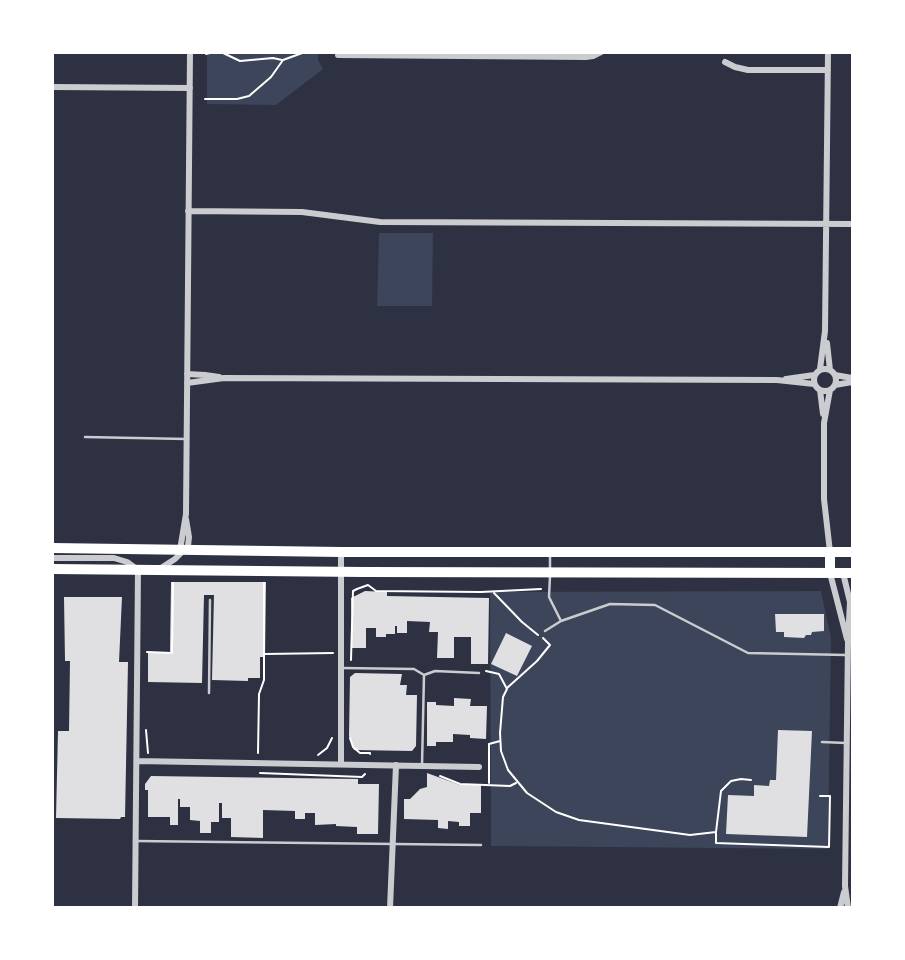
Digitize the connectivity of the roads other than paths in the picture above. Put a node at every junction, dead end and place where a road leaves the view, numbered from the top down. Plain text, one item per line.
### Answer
1 (190, 52) edge
2 (601, 52) edge
3 (828, 52) edge
4 (338, 55) dead end
5 (725, 62) dead end
6 (828, 70) junction
7 (52, 87) edge
8 (190, 88) junction
9 (188, 211) junction
10 (852, 224) edge
11 (826, 225) junction
12 (825, 331) junction
13 (817, 372) junction
14 (832, 373) junction
15 (187, 374) junction
16 (224, 378) junction
17 (778, 380) junction
18 (852, 380) edge
19 (187, 383) junction
20 (814, 384) junction
21 (832, 388) junction
22 (820, 390) junction
23 (824, 423) junction
24 (85, 437) dead end
25 (187, 439) junction
26 (52, 548) edge
27 (183, 550) junction
28 (341, 552) junction
29 (550, 552) junction
30 (830, 552) junction
31 (852, 552) edge
32 (52, 558) edge
33 (52, 569) edge
34 (138, 570) junction
35 (157, 570) junction
36 (342, 572) junction
37 (550, 573) junction
38 (830, 573) junction
39 (848, 573) edge
40 (210, 600) dead end
41 (561, 621) junction
42 (545, 631) dead end
43 (848, 641) junction
44 (848, 655) junction
45 (341, 668) junction
46 (479, 673) road end
47 (424, 676) junction
48 (209, 693) dead end
49 (822, 742) dead end
50 (847, 743) junction
51 (850, 752) edge
52 (137, 761) junction
53 (850, 761) edge
54 (341, 764) junction
55 (396, 765) junction
56 (422, 766) junction
57 (479, 767) dead end
58 (136, 841) junction
59 (392, 843) junction
60 (481, 845) dead end
61 (845, 886) junction
62 (135, 908) edge
63 (390, 908) edge
64 (840, 908) edge
65 (848, 908) edge

1 - 8 street
2 - 4 street
3 - 6 street
5 - 6 street
6 - 11 street
7 - 8 street
8 - 9 street
9 - 11 street
9 - 15 street
10 - 11 street
11 - 12 street
12 - 13 street
12 - 14 street
13 - 14 street
13 - 17 street
13 - 20 street
14 - 18 street
14 - 21 street
15 - 16 street
15 - 19 street
16 - 17 street
16 - 19 street
17 - 20 street
18 - 21 street
19 - 25 street
20 - 22 street
21 - 22 street
21 - 23 street
22 - 23 street
23 - 30 street
24 - 25 lane
25 - 27 street
26 - 27 main road
27 - 28 main road
27 - 35 street
28 - 29 main road
28 - 36 street
29 - 30 main road
29 - 37 lane
30 - 31 main road
30 - 38 main road
30 - 39 main road
32 - 34 street
33 - 34 main road
34 - 35 main road
34 - 52 street
35 - 36 main road
36 - 37 main road
36 - 45 street
37 - 38 main road
37 - 41 lane
38 - 39 main road
38 - 43 street
39 - 43 street
40 - 48 lane
41 - 42 lane
41 - 44 lane
43 - 44 street
44 - 50 street
45 - 47 lane
45 - 54 street
46 - 47 lane
47 - 56 lane
49 - 50 lane
50 - 51 street
51 - 53 street
52 - 54 street
52 - 58 street
53 - 61 street
54 - 55 street
55 - 56 street
55 - 59 street
56 - 57 street
58 - 59 lane
58 - 62 street
59 - 60 lane
59 - 63 street
61 - 64 street
61 - 65 street

